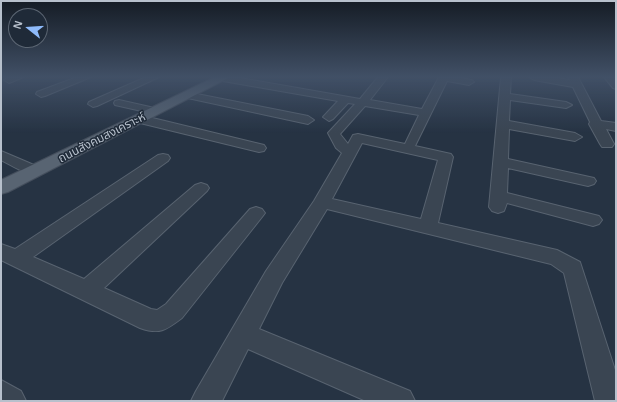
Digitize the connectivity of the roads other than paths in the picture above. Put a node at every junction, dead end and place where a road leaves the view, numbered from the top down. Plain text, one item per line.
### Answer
1 (111, 96) edge
2 (185, 96) edge
3 (191, 96) edge
4 (328, 96) edge
5 (368, 96) edge
6 (434, 96) edge
7 (505, 96) joint
8 (582, 96) edge
9 (346, 99) junction
10 (363, 102) junction
11 (119, 103) dead end
12 (93, 104) dead end
13 (566, 105) dead end
14 (155, 111) junction
15 (425, 113) junction
16 (329, 117) dead end
17 (140, 118) junction
18 (308, 120) dead end
19 (504, 124) junction
20 (595, 124) junction
21 (616, 127) edge
22 (575, 137) dead end
23 (411, 143) dead end
24 (607, 144) dead end
25 (259, 148) dead end
26 (350, 152) junction
27 (1, 155) edge
28 (163, 158) dead end
29 (502, 162) junction
30 (36, 171) junction
31 (588, 181) dead end
32 (1, 188) edge
33 (201, 188) dead end
34 (322, 202) junction
35 (256, 213) dead end
36 (592, 220) dead end
37 (428, 228) junction
38 (9, 254) edge
39 (86, 291) junction
40 (242, 334) junction
41 (1, 395) edge
42 (11, 401) edge
43 (206, 401) edge
44 (400, 401) edge
45 (610, 401) edge

1 - 12 street
2 - 14 main road, ถนนสังคมสงเคราะห์
3 - 18 street
4 - 9 street
5 - 10 street
6 - 15 street
7 - 13 street
7 - 19 street
8 - 20 street
9 - 10 street
9 - 16 street
10 - 15 street
10 - 26 street
11 - 14 street
14 - 17 main road, ถนนสังคมสงเคราะห์
15 - 23 street
17 - 25 street
17 - 30 main road, ถนนสังคมสงเคราะห์
19 - 22 street
19 - 29 street
20 - 21 street
20 - 24 street
26 - 34 street
26 - 37 street
27 - 30 street
28 - 38 street
29 - 31 street
29 - 36 street
30 - 32 main road, ถนนสังคมสงเคราะห์
33 - 39 street
34 - 37 street
34 - 40 street
35 - 39 street
37 - 45 street
38 - 39 street
40 - 43 street
40 - 44 street
41 - 42 street

